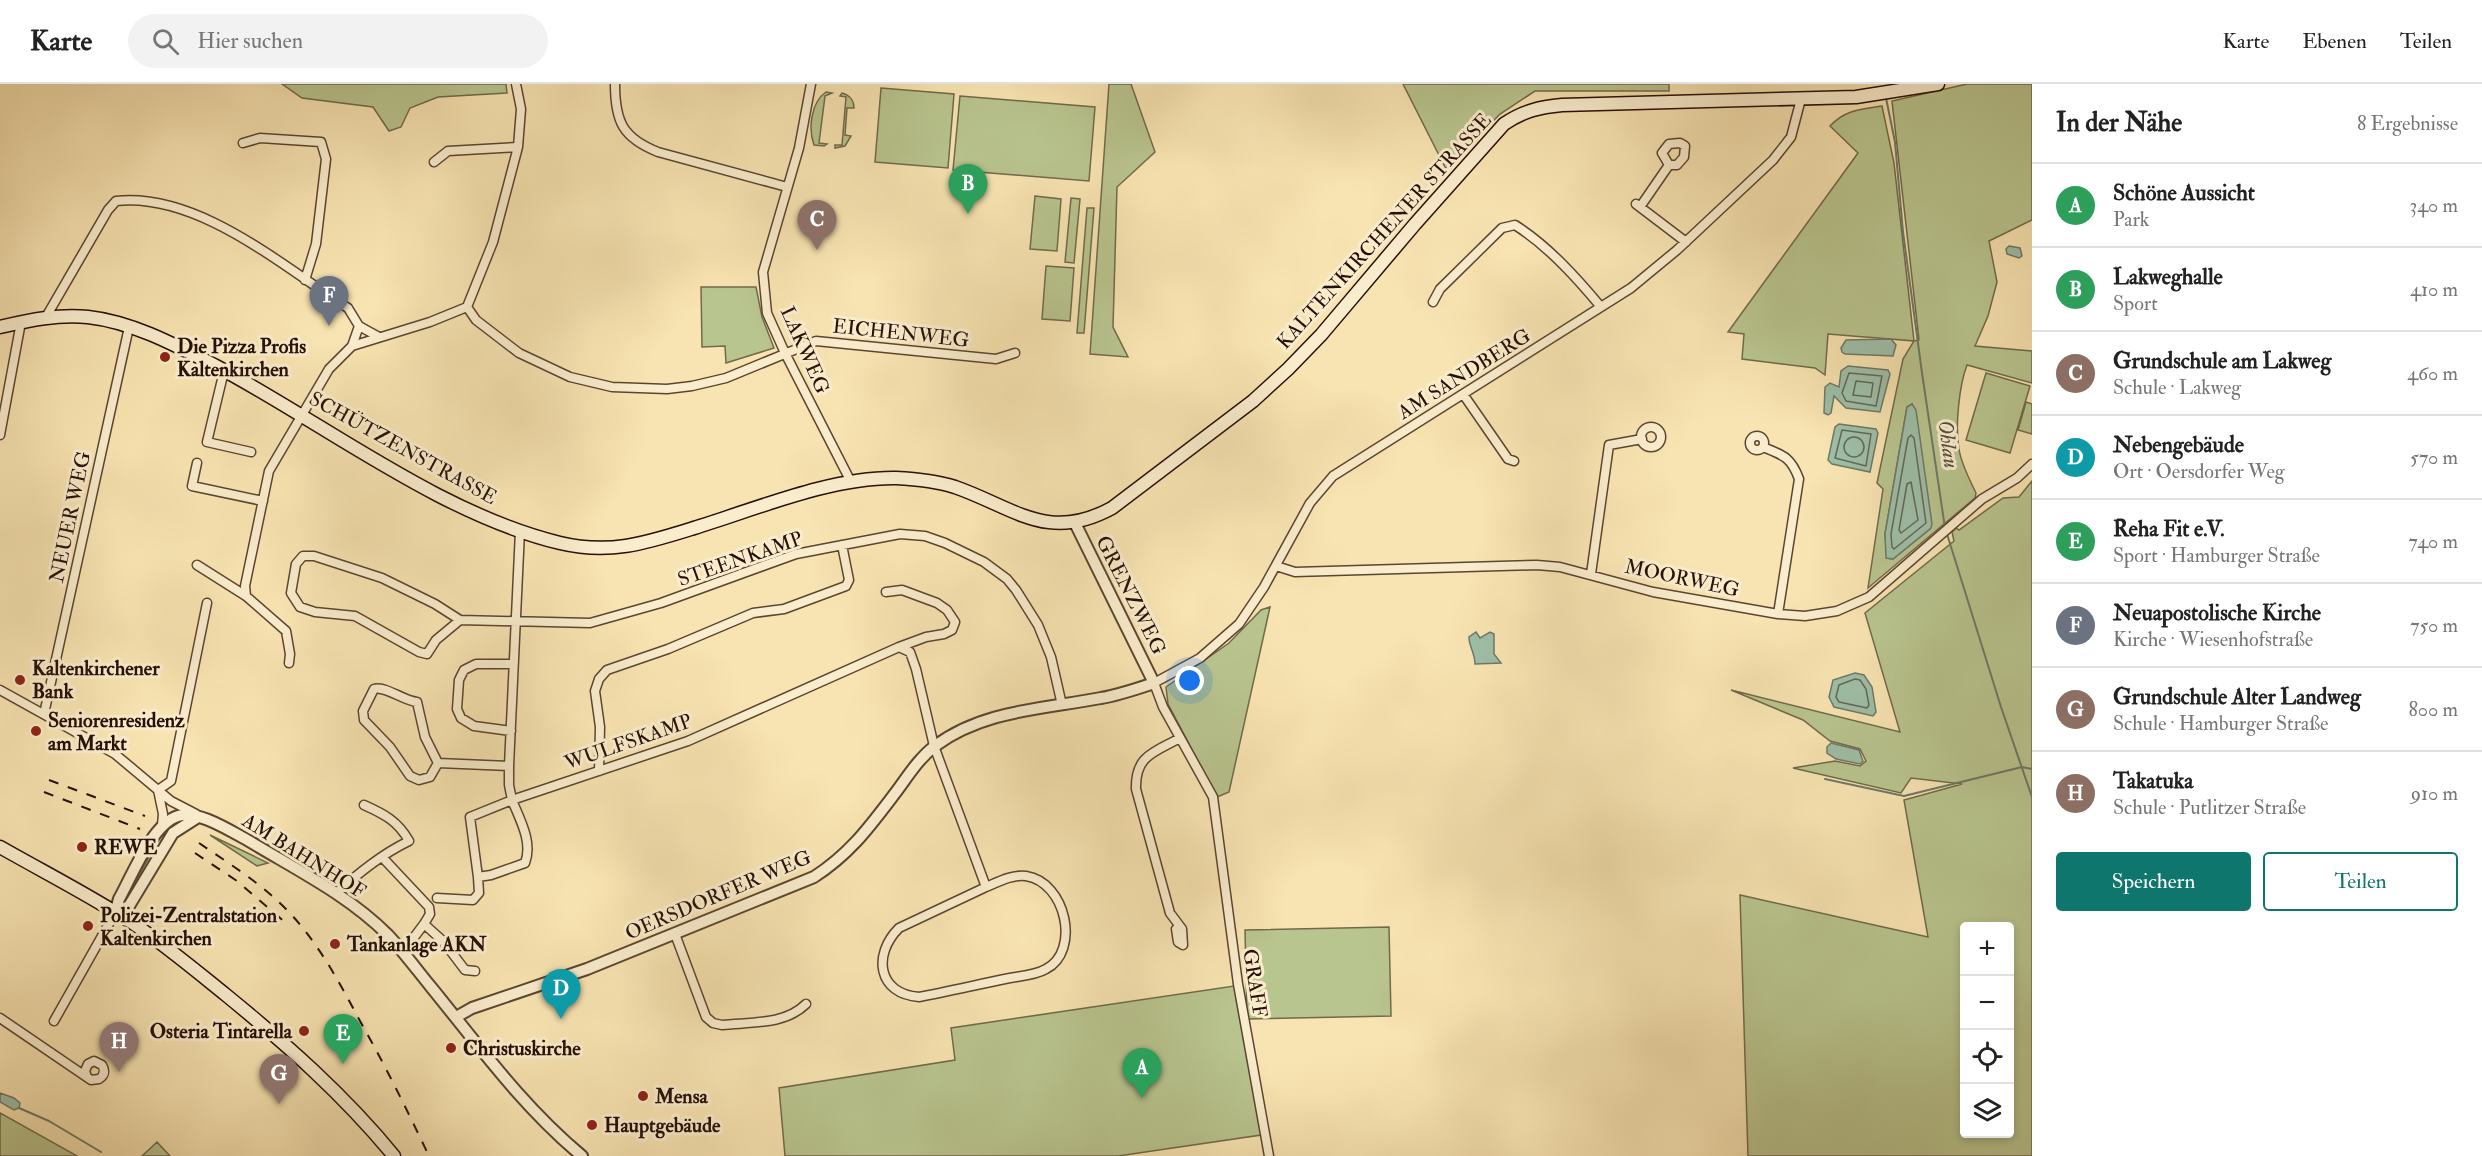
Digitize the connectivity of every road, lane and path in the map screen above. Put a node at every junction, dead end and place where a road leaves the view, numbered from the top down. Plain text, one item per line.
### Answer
1 (516, 84) edge
2 (615, 84) edge
3 (810, 84) edge
4 (1938, 84) edge
5 (1801, 99) junction
6 (243, 143) dead end
7 (518, 147) junction
8 (434, 162) dead end
9 (1669, 165) dead end
10 (787, 188) junction
11 (1686, 242) junction
12 (305, 280) junction
13 (1433, 302) dead end
14 (467, 307) junction
15 (1601, 307) junction
16 (46, 317) junction
17 (21, 322) junction
18 (358, 326) junction
19 (0, 327) edge
20 (129, 327) junction
21 (380, 337) junction
22 (352, 346) junction
23 (785, 353) junction
24 (1016, 353) dead end
25 (224, 371) junction
26 (1463, 394) junction
27 (302, 415) junction
28 (0, 435) edge
29 (1642, 439) dead end
30 (1763, 447) dead end
31 (251, 452) dead end
32 (1514, 461) dead end
33 (197, 463) dead end
34 (2032, 464) edge
35 (851, 482) junction
36 (263, 501) junction
37 (1075, 523) junction
38 (520, 531) junction
39 (842, 545) junction
40 (197, 565) dead end
41 (1276, 566) junction
42 (1591, 574) junction
43 (886, 592) dead end
44 (246, 596) junction
45 (207, 603) dead end
46 (1778, 614) junction
47 (460, 620) junction
48 (516, 622) junction
49 (899, 647) junction
50 (289, 663) dead end
51 (513, 664) junction
52 (1154, 683) junction
53 (0, 690) edge
54 (1062, 705) junction
55 (44, 714) junction
56 (511, 731) junction
57 (1180, 738) junction
58 (934, 747) junction
59 (438, 763) junction
60 (509, 766) junction
61 (599, 771) junction
62 (158, 790) junction
63 (512, 800) junction
64 (167, 802) junction
65 (364, 805) dead end
66 (1217, 813) joint
67 (175, 816) junction
68 (195, 819) junction
69 (162, 825) junction
70 (173, 833) junction
71 (0, 847) edge
72 (382, 857) junction
73 (478, 876) junction
74 (986, 887) junction
75 (336, 893) junction
76 (437, 898) dead end
77 (115, 913) junction
78 (424, 924) junction
79 (1179, 927) dead end
80 (675, 934) junction
81 (402, 952) junction
82 (475, 971) dead end
83 (806, 1004) dead end
84 (456, 1017) junction
85 (0, 1018) edge
86 (54, 1021) dead end
87 (87, 1077) dead end
88 (394, 1156) edge
89 (582, 1156) edge
90 (1269, 1156) edge

1 - 7 street
2 - 10 street
3 - 10 street, LAKWEG
4 - 5 main road, KALTENKIRCHENER STRASSE
5 - 11 street, AM SANDBERG
5 - 37 main road, KALTENKIRCHENER STRASSE
6 - 12 street
7 - 8 street
7 - 14 street
9 - 11 street
10 - 23 street, LAKWEG
11 - 15 street, AM SANDBERG
12 - 16 street
12 - 18 street
13 - 15 street
14 - 21 street
14 - 23 street, EICHENWEG
15 - 26 street, AM SANDBERG
16 - 17 main road, SCHÜTZENSTRASSE
16 - 20 main road, SCHÜTZENSTRASSE
17 - 19 main road, SCHÜTZENSTRASSE
17 - 28 street
18 - 21 street
18 - 22 street
20 - 25 main road, SCHÜTZENSTRASSE
20 - 55 street, NEUER WEG
21 - 22 street
22 - 27 street
23 - 24 street, EICHENWEG
23 - 35 street, LAKWEG
25 - 27 main road, SCHÜTZENSTRASSE
25 - 31 street
26 - 32 street
26 - 41 street, AM SANDBERG
27 - 36 street
27 - 38 main road, SCHÜTZENSTRASSE
29 - 42 street
30 - 46 street
33 - 36 street
34 - 46 street, MOORWEG
35 - 37 main road, SCHÜTZENSTRASSE
35 - 38 main road, SCHÜTZENSTRASSE
36 - 44 street
37 - 52 street, GRENZWEG
38 - 48 street
39 - 48 street, STEENKAMP
39 - 54 street, STEENKAMP
39 - 61 street
40 - 44 street
41 - 42 street, MOORWEG
41 - 52 street, AM SANDBERG
42 - 46 street, MOORWEG
43 - 49 street, WULFSKAMP
44 - 50 street
45 - 62 street
47 - 47 street
47 - 48 street, STEENKAMP
48 - 51 street
49 - 58 street
49 - 61 street, WULFSKAMP
51 - 56 street
51 - 56 street
52 - 54 street, OERSDORFER WEG
52 - 57 street, GRENZWEG
53 - 55 street
54 - 58 street, OERSDORFER WEG
55 - 62 street
56 - 60 street
57 - 66 street, GRENZWEG
57 - 79 street
58 - 74 street
58 - 80 street, OERSDORFER WEG
59 - 59 street
59 - 60 street
60 - 63 street
61 - 63 street, WULFSKAMP
62 - 64 street
63 - 73 street, WULFSKAMP
63 - 73 street
64 - 67 street
64 - 68 street, AM BAHNHOF
64 - 69 street
65 - 72 street
66 - 90 street, GRAFF
67 - 68 street, AM BAHNHOF
67 - 69 street
67 - 70 street
68 - 70 street
68 - 75 street, AM BAHNHOF
69 - 77 street
70 - 77 street
71 - 77 main road
72 - 75 street
72 - 78 street
73 - 76 street
74 - 74 street
75 - 81 street, AM BAHNHOF
77 - 86 street
77 - 88 main road
78 - 81 street
78 - 82 street
80 - 83 street
80 - 84 street, OERSDORFER WEG
81 - 84 street, AM BAHNHOF
84 - 89 street, AM BAHNHOF
85 - 87 street

